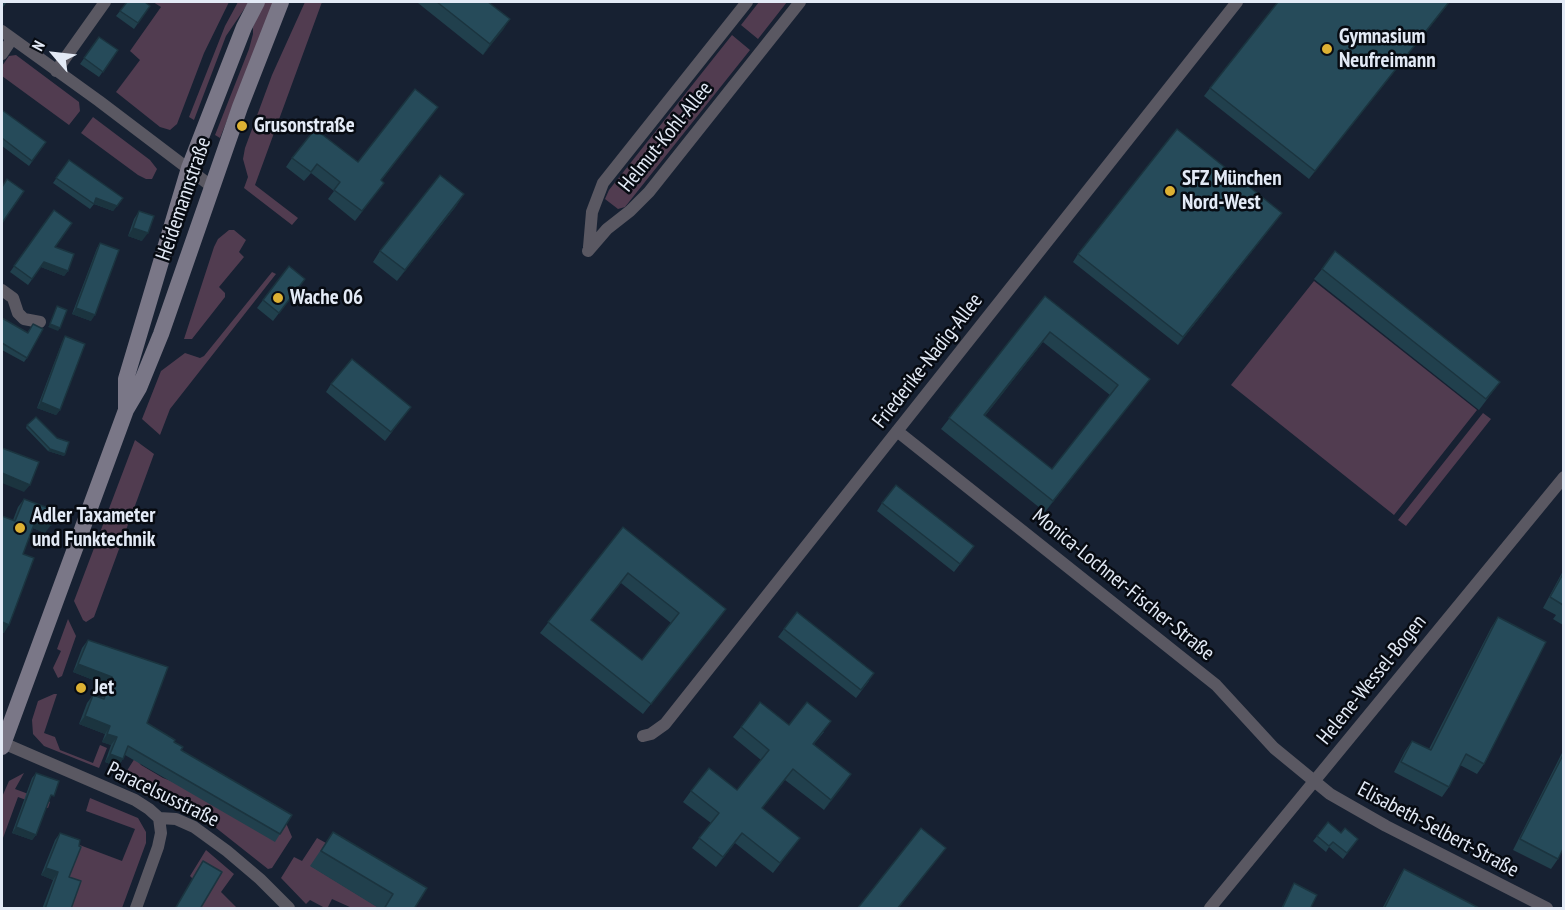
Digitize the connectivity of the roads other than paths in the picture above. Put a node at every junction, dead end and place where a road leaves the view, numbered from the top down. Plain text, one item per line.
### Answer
1 (105, 2) edge
2 (257, 2) edge
3 (281, 2) edge
4 (747, 2) edge
5 (800, 2) edge
6 (1237, 2) edge
7 (2, 31) edge
8 (12, 39) junction
9 (2, 54) edge
10 (56, 71) junction
11 (189, 168) junction
12 (212, 186) junction
13 (2, 290) edge
14 (40, 322) dead end
15 (126, 410) junction
16 (897, 431) junction
17 (1563, 477) edge
18 (643, 736) dead end
19 (2, 745) edge
20 (1314, 782) junction
21 (159, 819) junction
22 (136, 909) edge
23 (289, 909) edge
24 (1210, 909) edge
25 (1547, 909) edge

1 - 10 street
2 - 11 main road, Heidemannstraße
3 - 12 main road, Heidemannstraße
4 - 5 street, Helmut-Kohl-Allee
6 - 16 street, Friederike-Nadig-Allee
7 - 8 street
8 - 9 street
8 - 10 street
10 - 11 street
11 - 12 street
11 - 15 main road, Heidemannstraße
12 - 15 main road, Heidemannstraße
13 - 14 street
15 - 19 main road, Heidemannstraße
16 - 18 street, Friederike-Nadig-Allee
16 - 20 street, Monica-Lochner-Fischer-Straße
17 - 20 street, Helene-Wessel-Bogen
19 - 21 street, Paracelsusstraße
20 - 24 street, Helene-Wessel-Bogen
20 - 25 street, Elisabeth-Selbert-Straße
21 - 22 street
21 - 23 street, Paracelsusstraße

